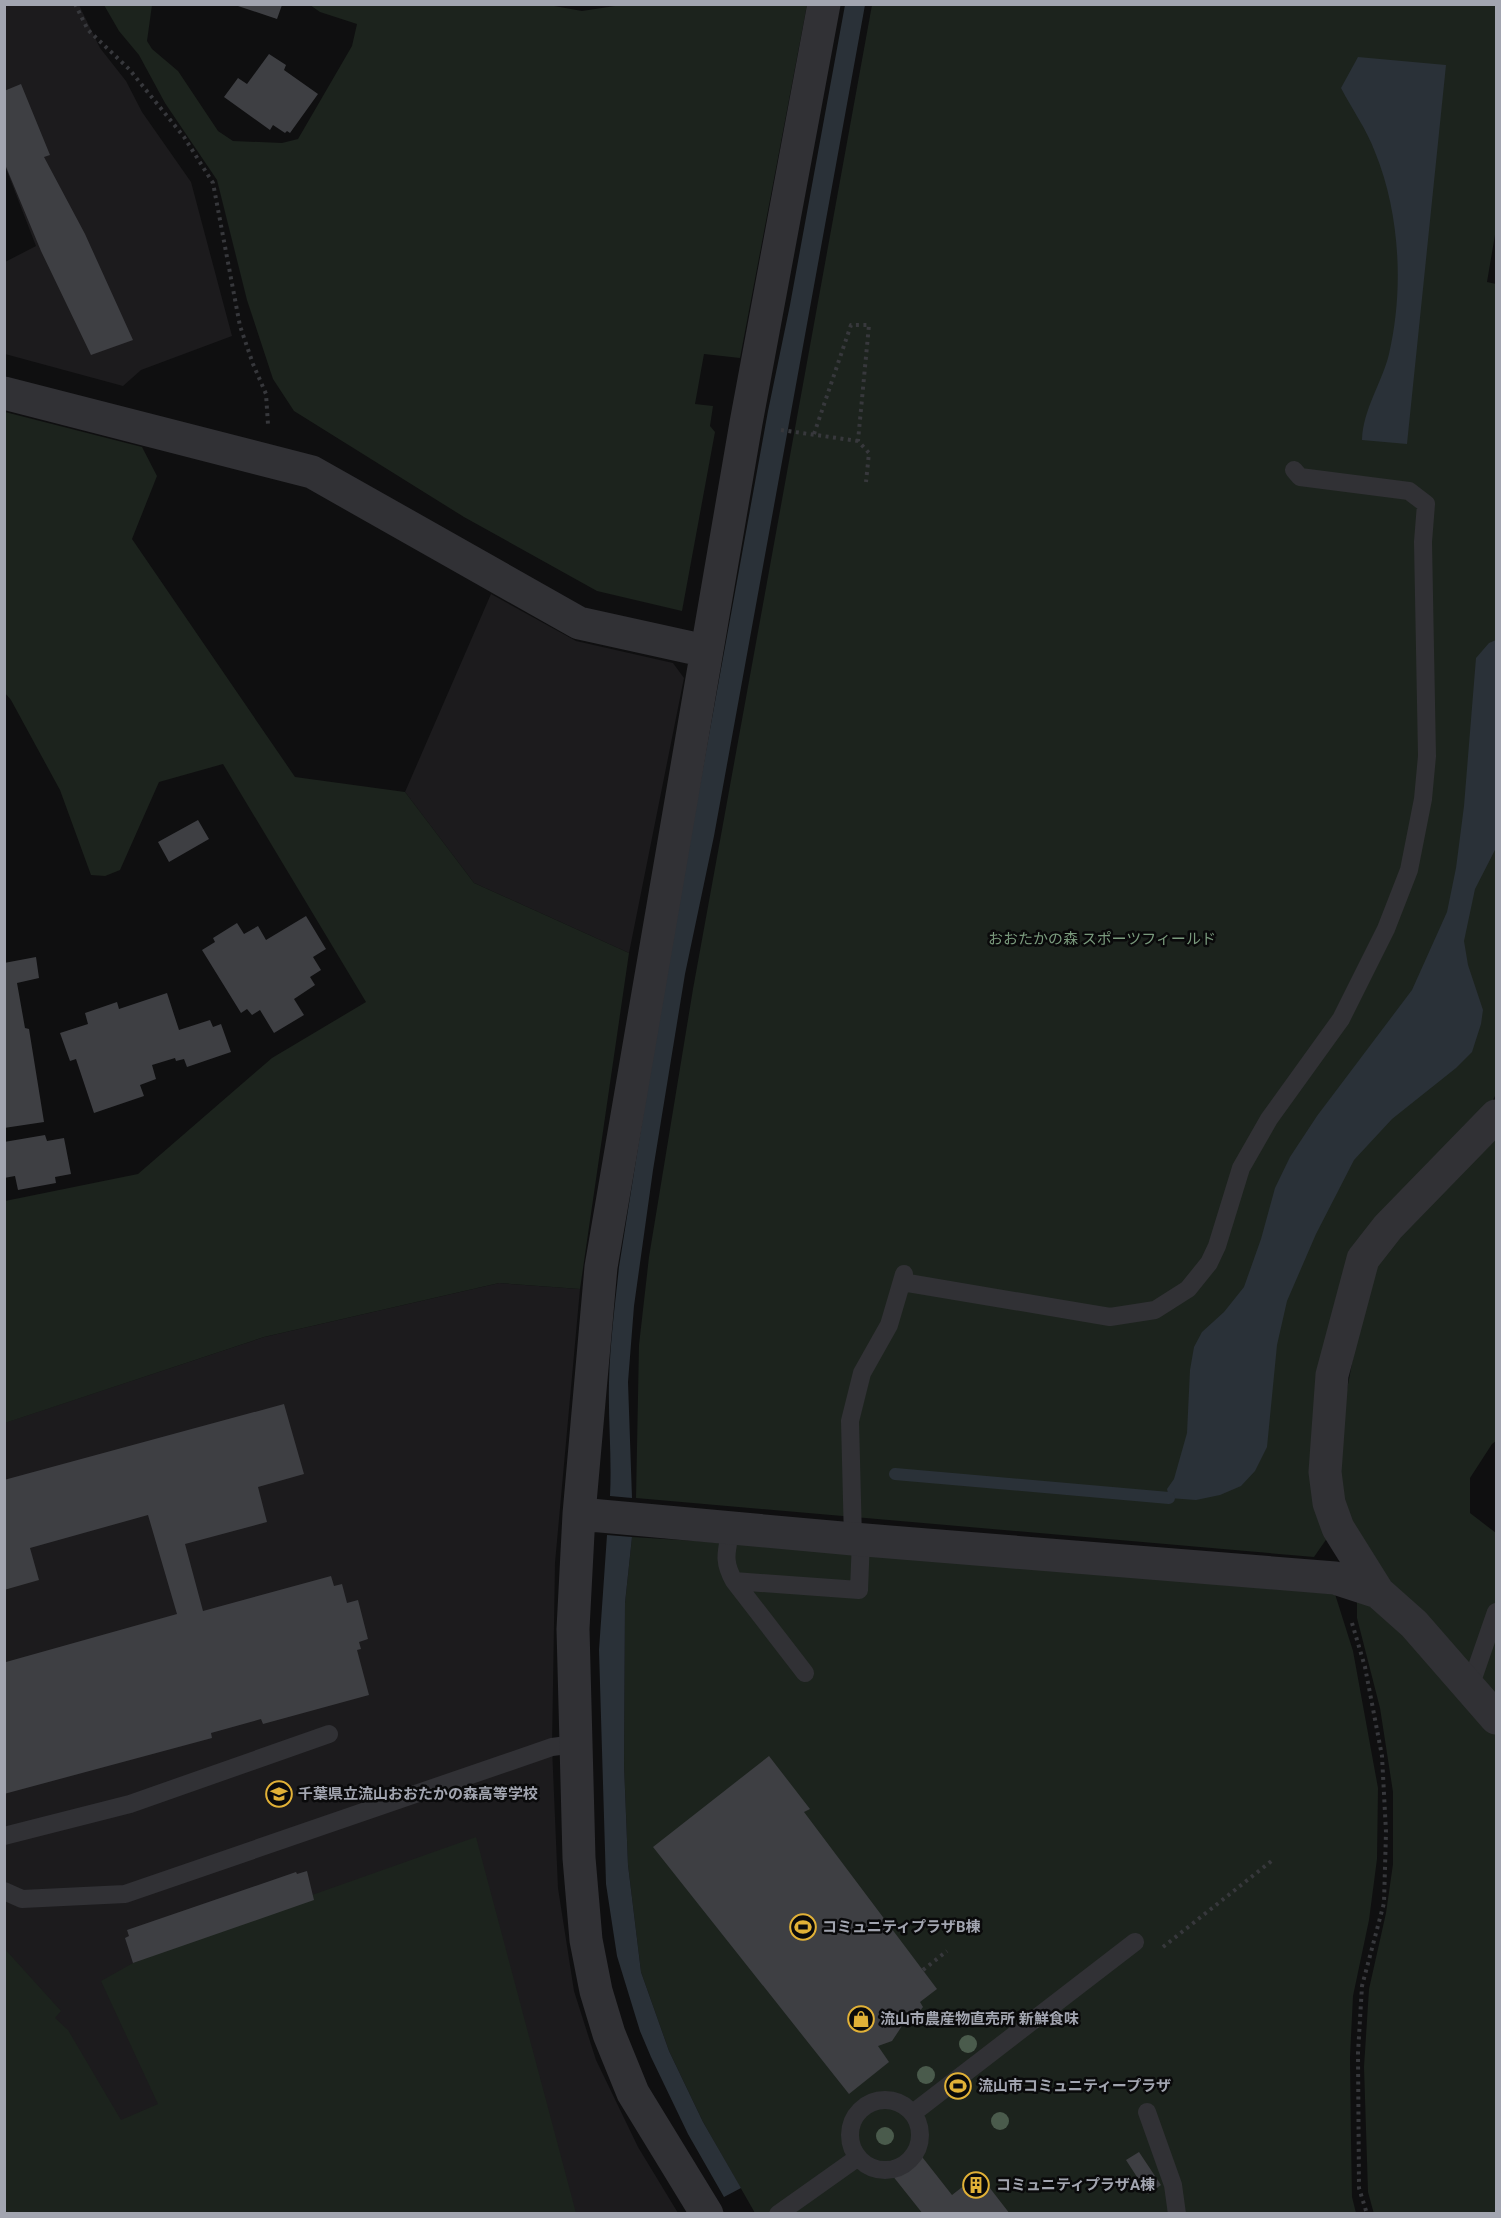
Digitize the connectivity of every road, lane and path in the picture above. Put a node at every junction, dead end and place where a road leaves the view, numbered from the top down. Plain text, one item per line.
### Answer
1 (75, 4) edge
2 (824, 4) edge
3 (4, 393) edge
4 (794, 433) dead end
5 (814, 434) junction
6 (858, 441) junction
7 (271, 461) junction
8 (1294, 470) dead end
9 (866, 482) dead end
10 (706, 651) junction
11 (1497, 1116) edge
12 (579, 1514) junction
13 (731, 1528) junction
14 (857, 1539) junction
15 (1340, 1579) junction
16 (734, 1581) junction
17 (1378, 1592) junction
18 (1497, 1612) edge
19 (806, 1673) dead end
20 (1470, 1687) junction
21 (1497, 1718) edge
22 (329, 1734) dead end
23 (575, 1744) junction
24 (4, 1836) edge
25 (1275, 1859) dead end
26 (4, 1891) edge
27 (1135, 1942) dead end
28 (947, 1951) dead end
29 (1157, 1952) dead end
30 (923, 1970) dead end
31 (1147, 2112) dead end
32 (913, 2113) junction
33 (857, 2158) junction
34 (707, 2214) edge
35 (777, 2214) edge
36 (1177, 2214) edge
37 (1367, 2214) edge

1 - 7 path
2 - 10 street
3 - 7 street
4 - 5 path
5 - 6 path
5 - 6 path
6 - 9 path
7 - 10 street
8 - 14 lane
10 - 12 street
11 - 17 street
12 - 13 street
12 - 23 street
13 - 14 street
13 - 16 lane
14 - 15 street
14 - 16 lane
15 - 17 street
15 - 37 path
16 - 19 lane
17 - 20 street
18 - 20 lane
20 - 21 street
22 - 24 lane
23 - 26 lane
23 - 34 street
25 - 29 path
27 - 32 lane
28 - 30 path
31 - 36 lane
32 - 33 lane
32 - 33 lane
33 - 35 lane

